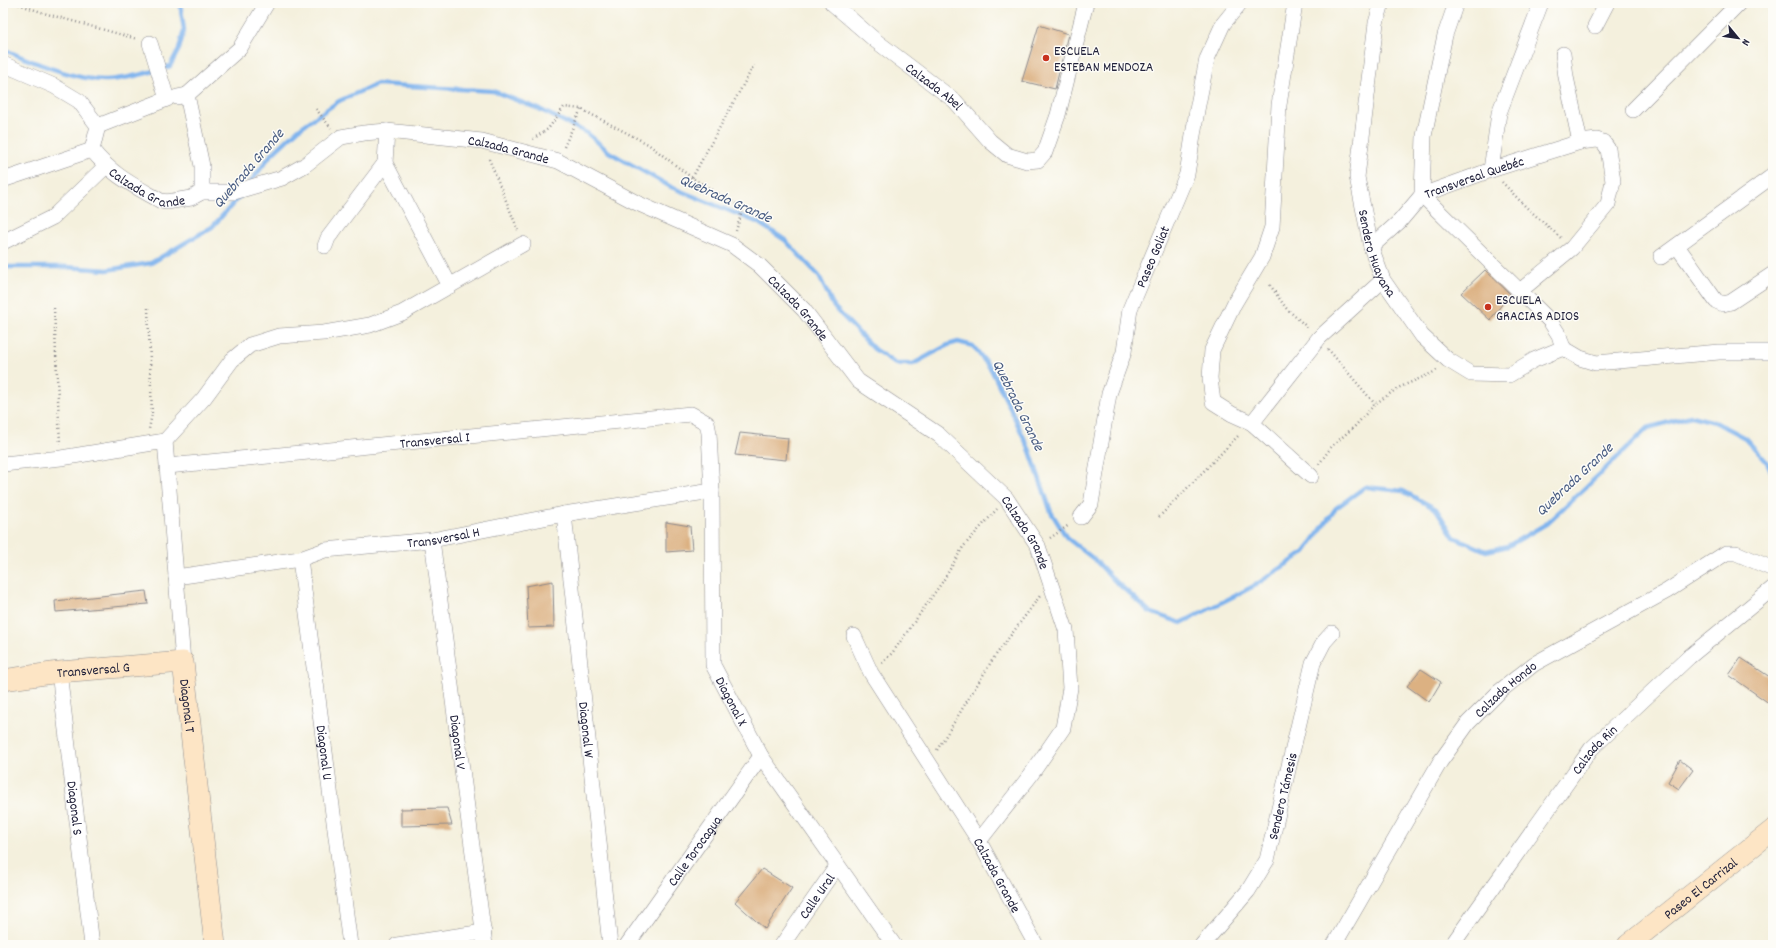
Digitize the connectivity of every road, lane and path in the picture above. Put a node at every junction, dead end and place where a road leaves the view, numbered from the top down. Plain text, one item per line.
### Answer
1 (15, 3) edge
2 (267, 3) edge
3 (832, 3) edge
4 (1086, 3) edge
5 (1240, 3) edge
6 (1295, 3) edge
7 (1382, 3) edge
8 (1456, 3) edge
9 (1540, 3) edge
10 (1607, 3) edge
11 (1739, 3) edge
12 (1595, 26) dead end
13 (150, 43) joint
14 (1564, 54) dead end
15 (3, 64) edge
16 (754, 65) dead end
17 (187, 95) junction
18 (167, 99) junction
19 (316, 109) dead end
20 (581, 109) junction
21 (1634, 110) dead end
22 (98, 126) junction
23 (329, 126) dead end
24 (548, 129) dead end
25 (388, 131) junction
26 (567, 138) dead end
27 (482, 141) junction
28 (1580, 142) junction
29 (92, 150) junction
30 (385, 163) junction
31 (106, 166) junction
32 (1491, 170) junction
33 (1773, 174) edge
34 (692, 178) junction
35 (3, 180) edge
36 (202, 192) junction
37 (1422, 196) junction
38 (736, 233) dead end
39 (3, 242) edge
40 (523, 244) joint
41 (325, 246) dead end
42 (1677, 246) junction
43 (1371, 247) junction
44 (1572, 248) junction
45 (1660, 258) dead end
46 (1773, 274) edge
47 (1383, 280) junction
48 (450, 286) junction
49 (1520, 291) junction
50 (54, 308) dead end
51 (148, 308) dead end
52 (1562, 348) junction
53 (1773, 352) edge
54 (1448, 360) junction
55 (700, 418) joint
56 (1252, 423) junction
57 (165, 441) junction
58 (145, 445) junction
59 (61, 458) junction
60 (3, 464) edge
61 (168, 466) junction
62 (1311, 476) joint
63 (712, 491) junction
64 (1006, 498) junction
65 (564, 514) junction
66 (1081, 517) joint
67 (1159, 517) dead end
68 (1049, 538) dead end
69 (432, 540) junction
70 (300, 559) junction
71 (1773, 569) edge
72 (176, 577) junction
73 (1051, 582) junction
74 (1773, 588) edge
75 (1332, 633) dead end
76 (854, 636) dead end
77 (183, 662) junction
78 (59, 672) junction
79 (871, 673) junction
80 (3, 680) edge
81 (761, 756) junction
82 (930, 762) junction
83 (1773, 830) edge
84 (979, 840) junction
85 (837, 866) junction
86 (484, 938) edge
87 (1636, 943) edge
88 (92, 945) edge
89 (215, 945) edge
90 (350, 945) edge
91 (397, 945) edge
92 (610, 945) edge
93 (627, 945) edge
94 (782, 945) edge
95 (894, 945) edge
96 (1036, 945) edge
97 (1202, 945) edge
98 (1334, 945) edge
99 (1452, 945) edge

1 - 13 path
2 - 17 street
3 - 4 street, Calzada Abel
5 - 66 street, Paseo Goliat
6 - 56 street
7 - 43 street, Sendero Huayana
8 - 37 street
9 - 32 street
10 - 12 street
11 - 21 street
13 - 18 street
14 - 28 street
15 - 22 street
16 - 34 path
17 - 18 street
17 - 36 street
18 - 22 street
19 - 23 path
20 - 24 path
20 - 26 path
20 - 34 path
22 - 29 street
25 - 27 street, Calzada Grande
25 - 30 street
25 - 36 street, Calzada Grande
27 - 40 path
27 - 64 street, Calzada Grande
28 - 32 street, Transversal Quebéc
28 - 44 street, Transversal Quebéc
29 - 31 street, Calzada Grande
29 - 35 street
30 - 41 street
30 - 48 street
31 - 36 street, Calzada Grande
31 - 39 street
32 - 37 street, Transversal Quebéc
32 - 44 path
33 - 42 street
34 - 38 path
37 - 43 street, Transversal Quebéc
37 - 49 street
40 - 48 street
42 - 45 street
42 - 46 street
43 - 47 street, Sendero Huayana
44 - 49 street
47 - 54 street, Sendero Huayana
47 - 56 street
48 - 57 street
49 - 52 street
50 - 59 path
51 - 58 path
52 - 53 street
52 - 54 street, Sendero Huayana
54 - 62 path
55 - 61 street, Transversal I
55 - 63 street, Diagonal X
56 - 62 street
56 - 67 path
57 - 58 street
57 - 61 street, Diagonal T
58 - 59 street
59 - 60 street
61 - 72 street, Diagonal T
63 - 65 street, Transversal H
63 - 81 street, Diagonal X
64 - 73 street, Calzada Grande
64 - 79 path
65 - 69 street, Transversal H
65 - 92 street, Diagonal W
66 - 68 path
69 - 70 street, Transversal H
69 - 86 street, Diagonal V
70 - 72 street, Transversal H
70 - 90 street, Diagonal U
71 - 98 street, Calzada Hondo
72 - 77 street, Diagonal T
73 - 82 path
73 - 84 street, Calzada Grande
74 - 99 street, Calzada Rin
75 - 97 street, Sendero Támesis
76 - 79 street
77 - 78 street, Transversal G
77 - 89 street, Diagonal T
78 - 80 street, Transversal G
78 - 88 street, Diagonal S
79 - 82 street
81 - 85 street, Diagonal X
81 - 93 street, Calle Torocagua
82 - 84 street
83 - 87 street, Paseo El Carrizal
84 - 96 street, Calzada Grande
85 - 94 street, Calle Ural
85 - 95 street, Diagonal X
86 - 91 street

